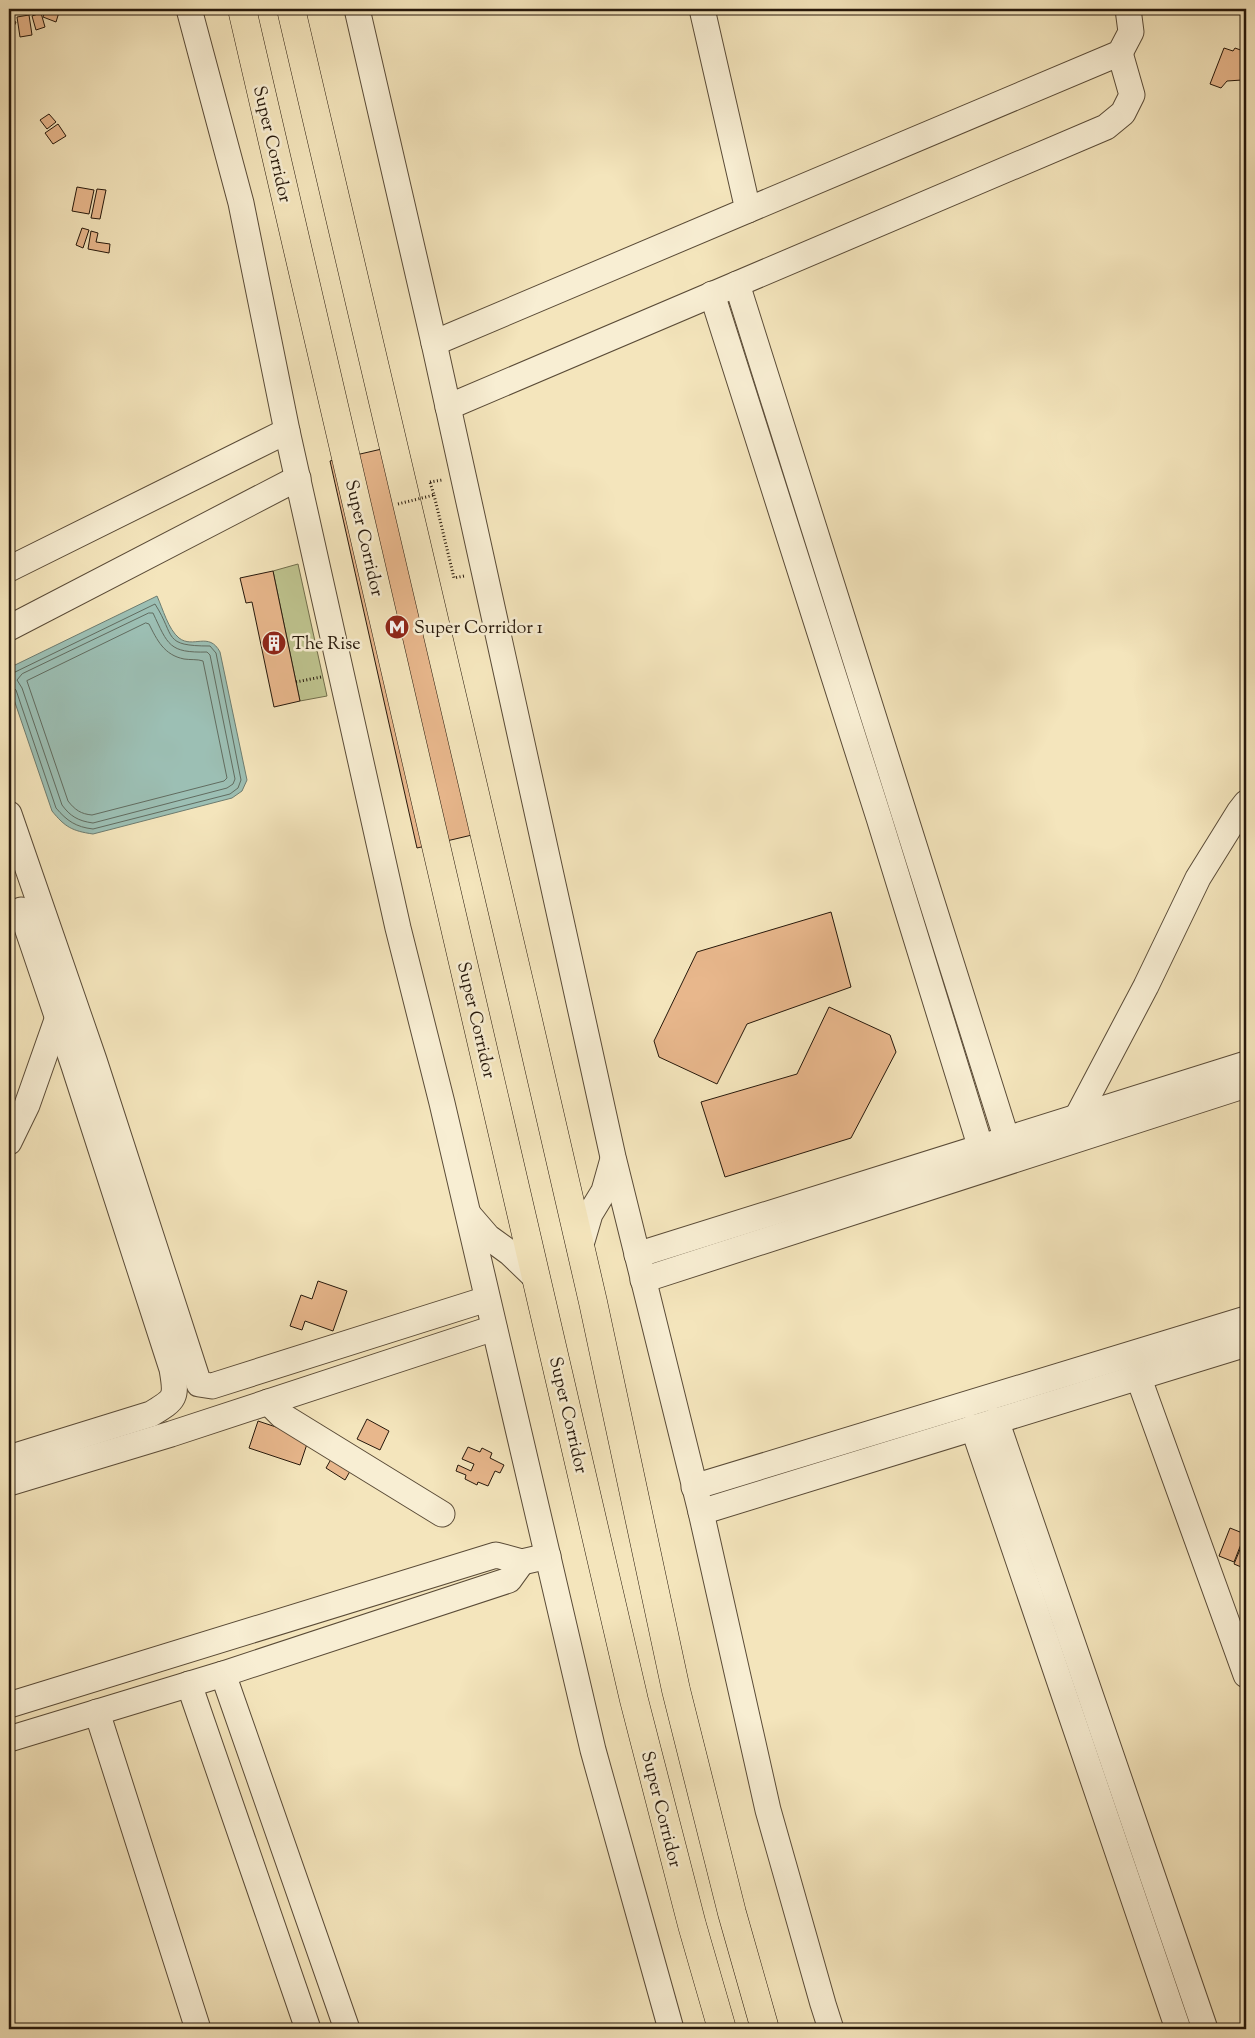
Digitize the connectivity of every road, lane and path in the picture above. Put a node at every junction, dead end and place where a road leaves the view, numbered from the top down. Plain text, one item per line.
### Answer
1 (189, 9) edge
2 (242, 9) edge
3 (291, 9) edge
4 (357, 9) edge
5 (702, 9) edge
6 (1128, 9) edge
7 (1120, 53) junction
8 (748, 210) junction
9 (737, 284) junction
10 (712, 294) junction
11 (434, 343) junction
12 (448, 407) junction
13 (287, 431) junction
14 (298, 478) junction
15 (430, 482) dead end
16 (434, 495) junction
17 (398, 504) dead end
18 (9, 569) edge
19 (454, 578) dead end
20 (9, 628) edge
21 (1246, 803) edge
22 (9, 814) edge
23 (21, 910) dead end
24 (58, 1017) junction
25 (1246, 1064) edge
26 (1246, 1085) edge
27 (1078, 1115) junction
28 (9, 1142) edge
29 (1009, 1148) junction
30 (614, 1157) junction
31 (983, 1157) junction
32 (467, 1213) junction
33 (580, 1248) junction
34 (637, 1255) junction
35 (536, 1278) junction
36 (642, 1280) junction
37 (487, 1299) junction
38 (1246, 1319) edge
39 (494, 1328) junction
40 (1246, 1344) edge
41 (1138, 1376) junction
42 (268, 1402) junction
43 (996, 1420) junction
44 (973, 1427) junction
45 (9, 1458) edge
46 (9, 1483) edge
47 (694, 1488) junction
48 (700, 1512) junction
49 (442, 1514) dead end
50 (548, 1556) junction
51 (522, 1562) junction
52 (223, 1674) junction
53 (1246, 1675) edge
54 (189, 1684) junction
55 (9, 1705) edge
56 (97, 1712) junction
57 (9, 1739) edge
58 (198, 2029) edge
59 (308, 2029) edge
60 (347, 2029) edge
61 (671, 2029) edge
62 (722, 2029) edge
63 (765, 2029) edge
64 (831, 2029) edge
65 (1178, 2029) edge
66 (1206, 2029) edge

1 - 13 street
2 - 35 main road, Super Corridor
3 - 33 main road
4 - 11 street
5 - 8 street
6 - 7 street
7 - 8 street
7 - 9 street
8 - 11 street
9 - 10 street
9 - 29 street
10 - 12 street
10 - 31 street
11 - 12 street
12 - 30 street
13 - 14 street
13 - 18 street
14 - 20 street
14 - 32 street
15 - 16 path, bridge
16 - 17 path, bridge
16 - 19 path
21 - 27 street
22 - 37 street
23 - 24 street
24 - 28 street
24 - 45 street
25 - 27 street
26 - 29 street
27 - 29 street
29 - 31 street
30 - 33 street
30 - 34 street
31 - 34 street
31 - 36 street
32 - 35 street
32 - 37 street
33 - 63 main road
34 - 36 street
35 - 62 main road, Super Corridor
36 - 47 street
37 - 39 street
38 - 47 street
39 - 42 street
39 - 50 street
40 - 41 street
41 - 43 street
41 - 53 street
42 - 46 street
42 - 49 street
43 - 44 street
43 - 66 street
44 - 48 street
44 - 65 street
47 - 48 street
48 - 64 street
50 - 51 street
50 - 61 street
51 - 52 street
51 - 55 street
52 - 54 street
52 - 60 street
54 - 56 street
54 - 59 street
56 - 57 street
56 - 58 street

